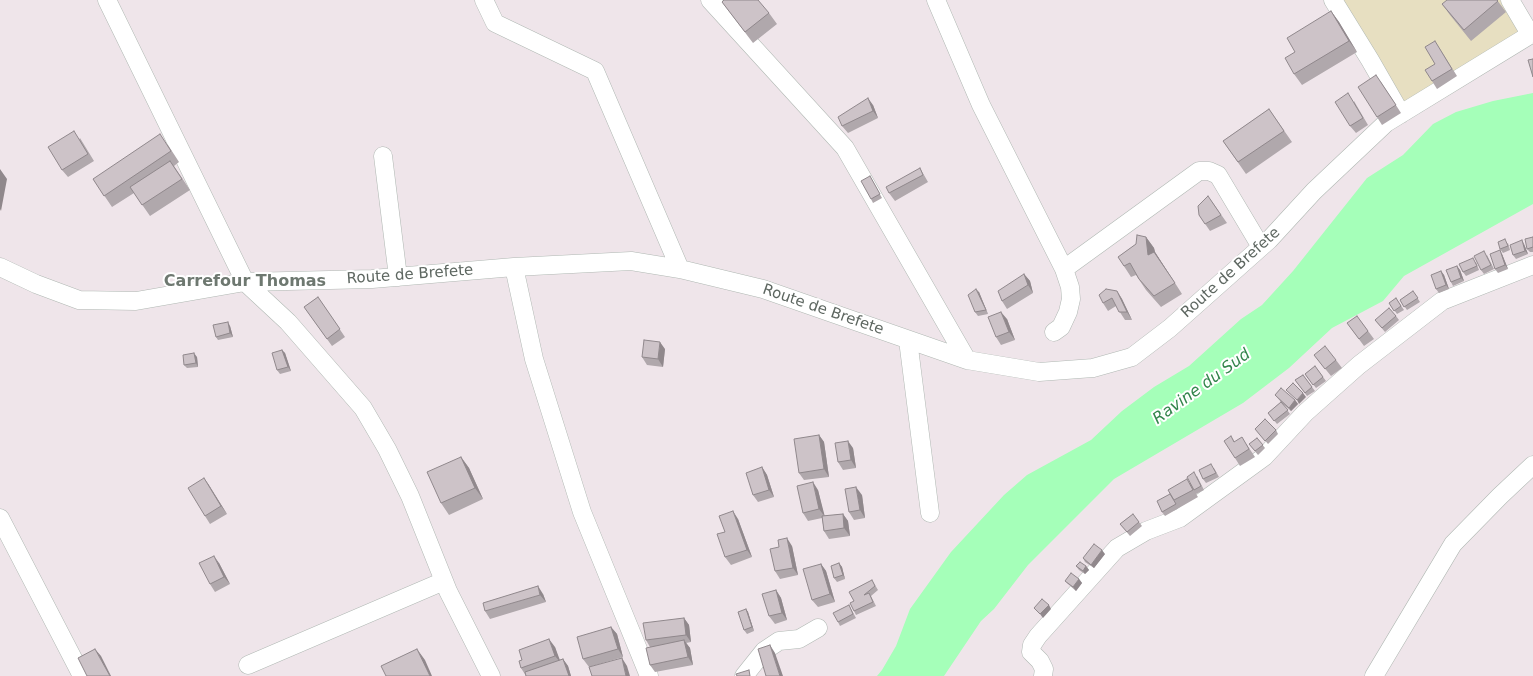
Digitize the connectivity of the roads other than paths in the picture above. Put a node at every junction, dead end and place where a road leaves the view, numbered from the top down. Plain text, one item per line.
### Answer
1 (106, 0) edge
2 (484, 0) edge
3 (710, 0) edge
4 (936, 0) edge
5 (1332, 0) edge
6 (1510, 0) edge
7 (1532, 33) edge
8 (1401, 114) junction
9 (383, 156) dead end
10 (1261, 247) junction
11 (1533, 265) edge
12 (0, 267) edge
13 (514, 267) junction
14 (680, 269) junction
15 (1064, 270) junction
16 (398, 277) junction
17 (245, 282) junction
18 (1054, 332) dead end
19 (908, 340) junction
20 (967, 360) junction
21 (1533, 466) edge
22 (930, 513) dead end
23 (0, 518) edge
24 (444, 581) junction
25 (818, 628) dead end
26 (1384, 659) junction
27 (248, 665) dead end
28 (82, 676) edge
29 (491, 676) edge
30 (649, 676) edge
31 (744, 676) edge
32 (1043, 676) edge
33 (1374, 676) edge
34 (1392, 676) edge

1 - 17 street
2 - 14 street
3 - 20 street
4 - 15 street
5 - 8 street
6 - 7 street
7 - 8 street, Route de Brefete
8 - 10 street, Route de Brefete
9 - 16 street
10 - 15 street
10 - 20 street, Route de Brefete
11 - 32 street
12 - 17 street, Route de Brefete
13 - 14 street, Route de Brefete
13 - 16 street, Route de Brefete
13 - 30 street
14 - 19 street, Route de Brefete
15 - 18 street
16 - 17 street, Route de Brefete
17 - 24 street
19 - 20 street, Route de Brefete
19 - 22 street
21 - 26 street
23 - 28 street
24 - 27 street
24 - 29 street
25 - 31 street
26 - 33 street
26 - 34 street

